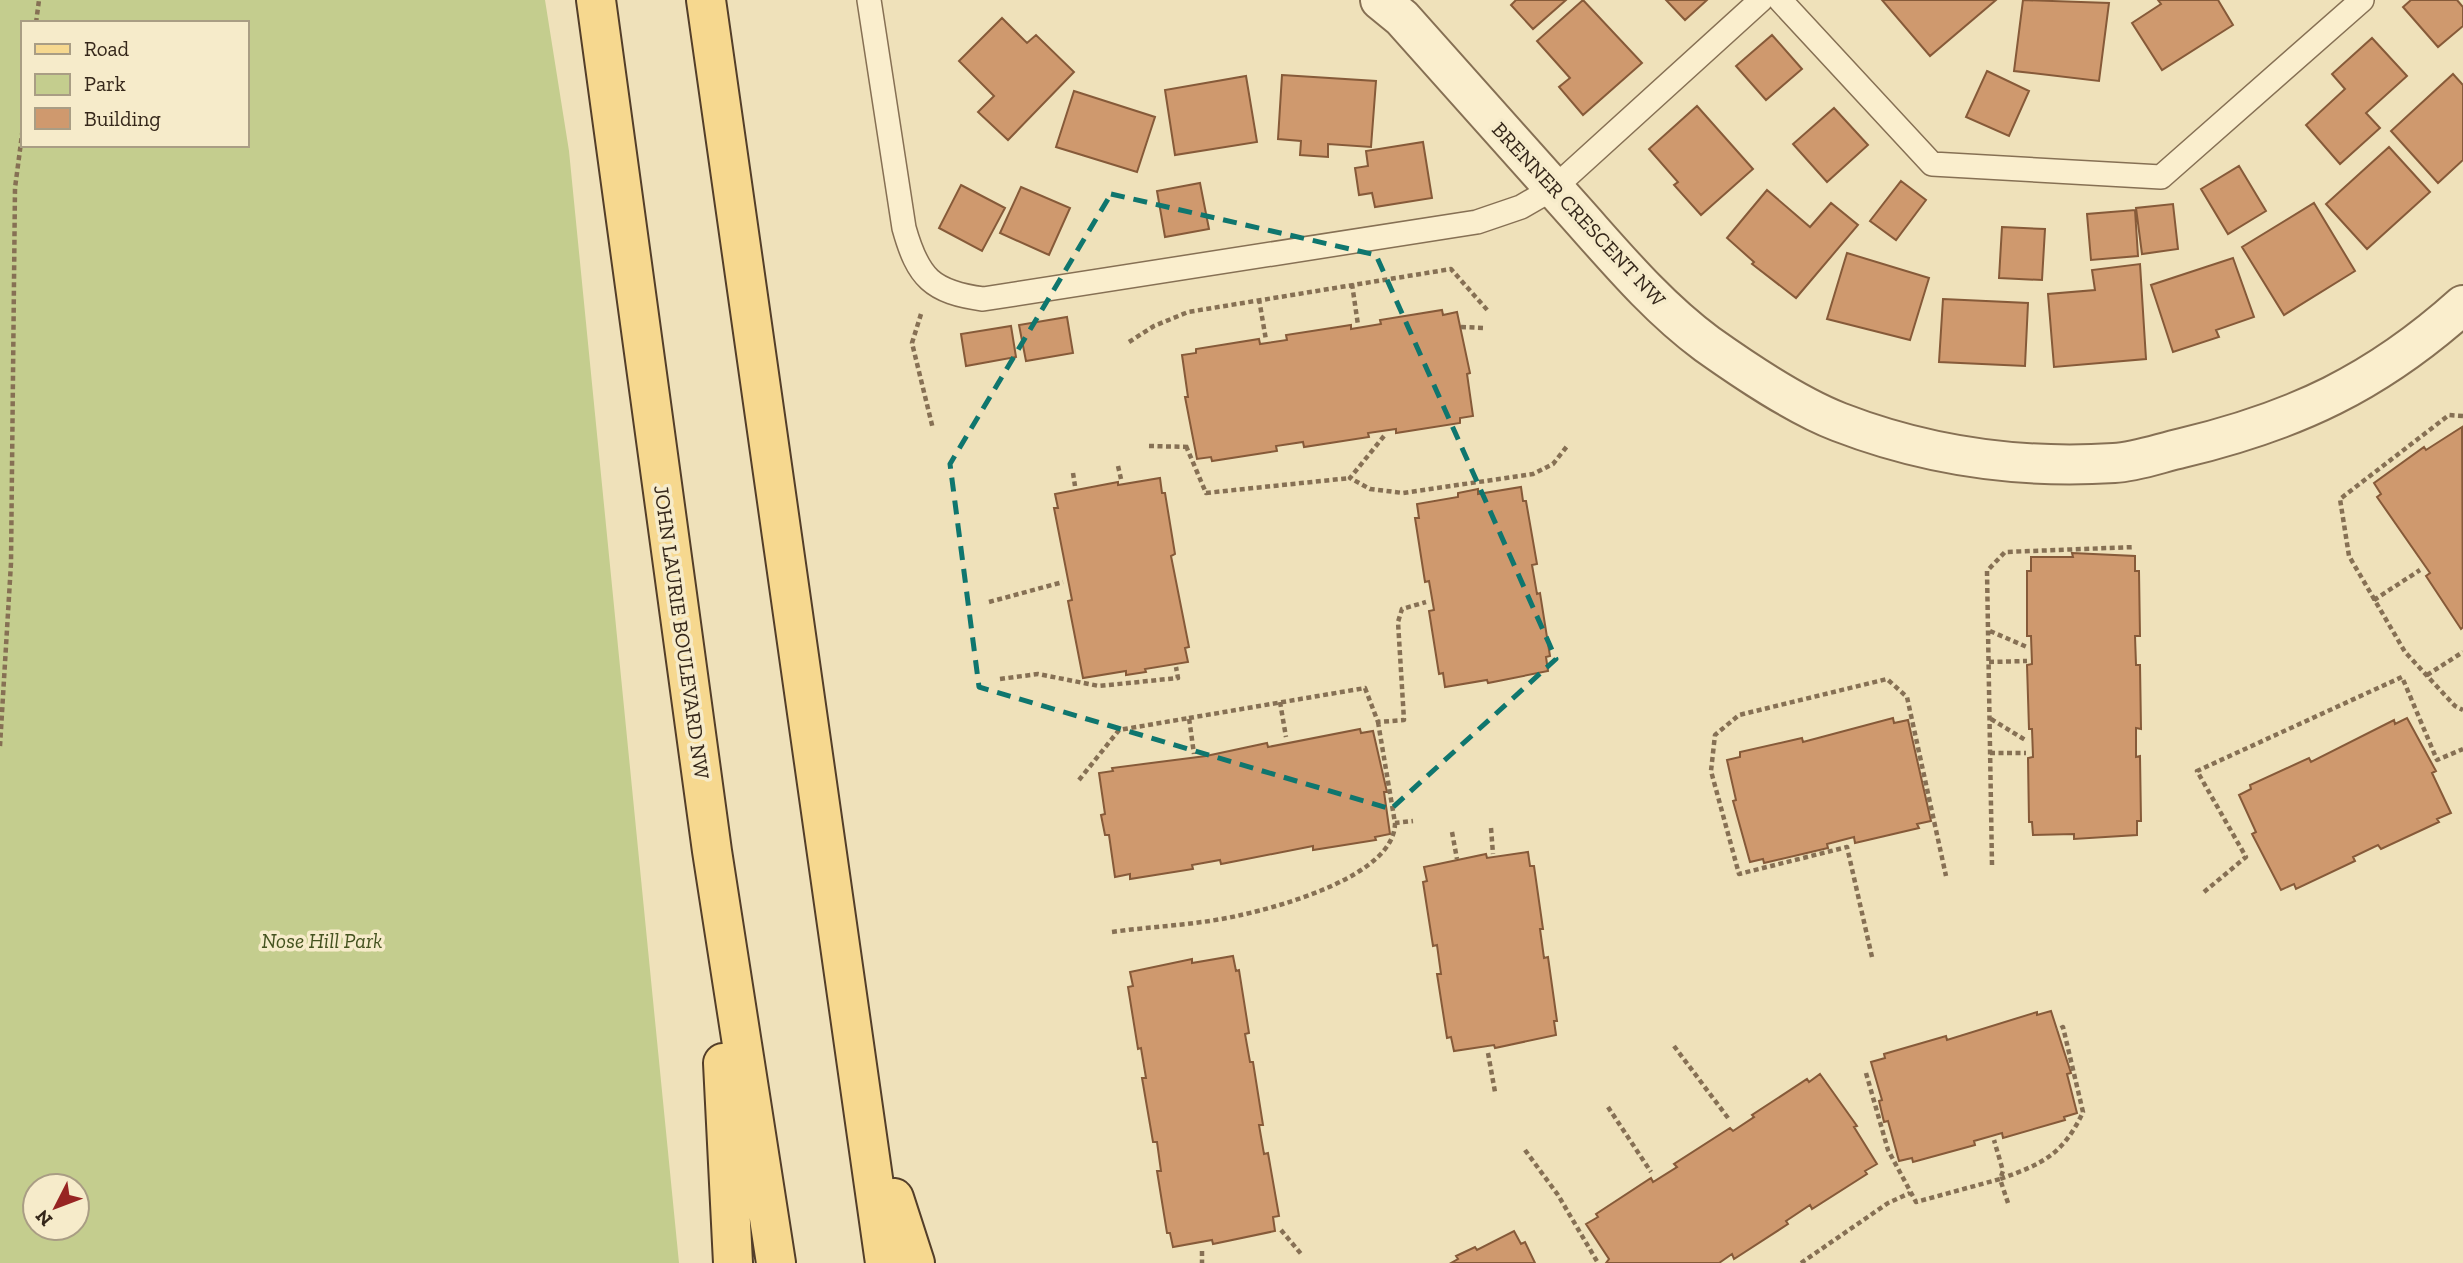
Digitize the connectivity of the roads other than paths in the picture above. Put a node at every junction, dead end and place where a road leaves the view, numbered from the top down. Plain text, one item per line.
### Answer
1 (596, 0) edge
2 (706, 0) edge
3 (869, 0) edge
4 (1380, 0) edge
5 (1761, 0) edge
6 (1780, 0) edge
7 (2362, 0) edge
8 (1554, 188) junction
9 (2463, 305) edge
10 (712, 851) junction
11 (863, 1104) junction
12 (733, 1263) edge
13 (776, 1263) edge
14 (885, 1263) edge
15 (915, 1263) edge

1 - 10 main road, JOHN LAURIE BOULEVARD NW
2 - 11 main road
3 - 8 lane
4 - 8 street, BRENNER CRESCENT NW
5 - 8 lane
6 - 7 lane
8 - 9 street, BRENNER CRESCENT NW
10 - 12 main road
10 - 13 main road, JOHN LAURIE BOULEVARD NW
11 - 14 main road
11 - 15 main road

